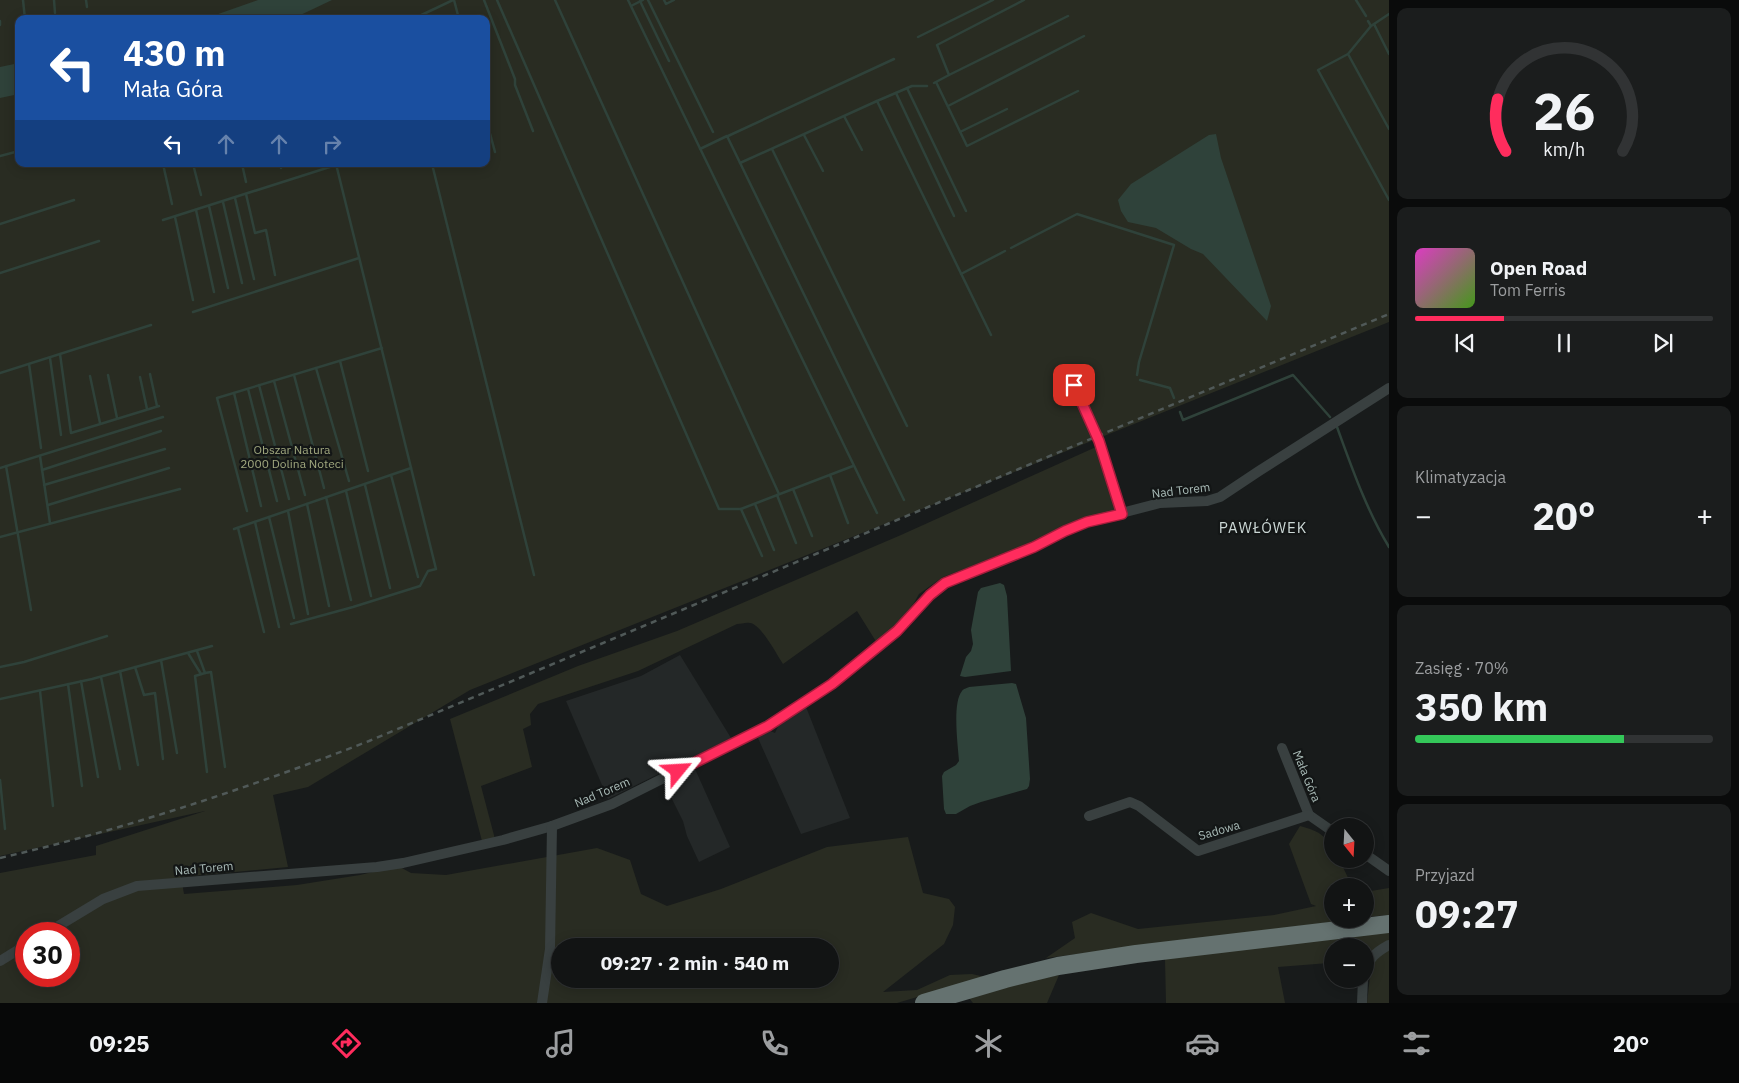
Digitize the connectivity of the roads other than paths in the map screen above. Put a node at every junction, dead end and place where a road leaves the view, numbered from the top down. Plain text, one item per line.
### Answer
1 (1074, 385) dead end
2 (1389, 388) edge
3 (1122, 514) junction
4 (1282, 748) dead end
5 (1309, 815) junction
6 (1089, 816) dead end
7 (1324, 825) edge
8 (552, 826) junction
9 (1374, 860) edge
10 (1389, 871) edge
11 (65, 922) edge
12 (1389, 924) edge
13 (1389, 945) edge
14 (15, 952) edge
15 (1374, 955) edge
16 (0, 961) edge
17 (1363, 988) edge
18 (542, 1003) edge
19 (924, 1003) edge
20 (1362, 1003) edge

1 - 3 street
2 - 3 street, Nad Torem
3 - 8 street, Nad Torem
4 - 5 street, Mała Góra
5 - 6 street, Sadowa
5 - 7 street, Mała Góra
8 - 11 street, Nad Torem
8 - 18 street
9 - 10 street
12 - 19 highway
13 - 15 street
14 - 16 street
17 - 20 street

